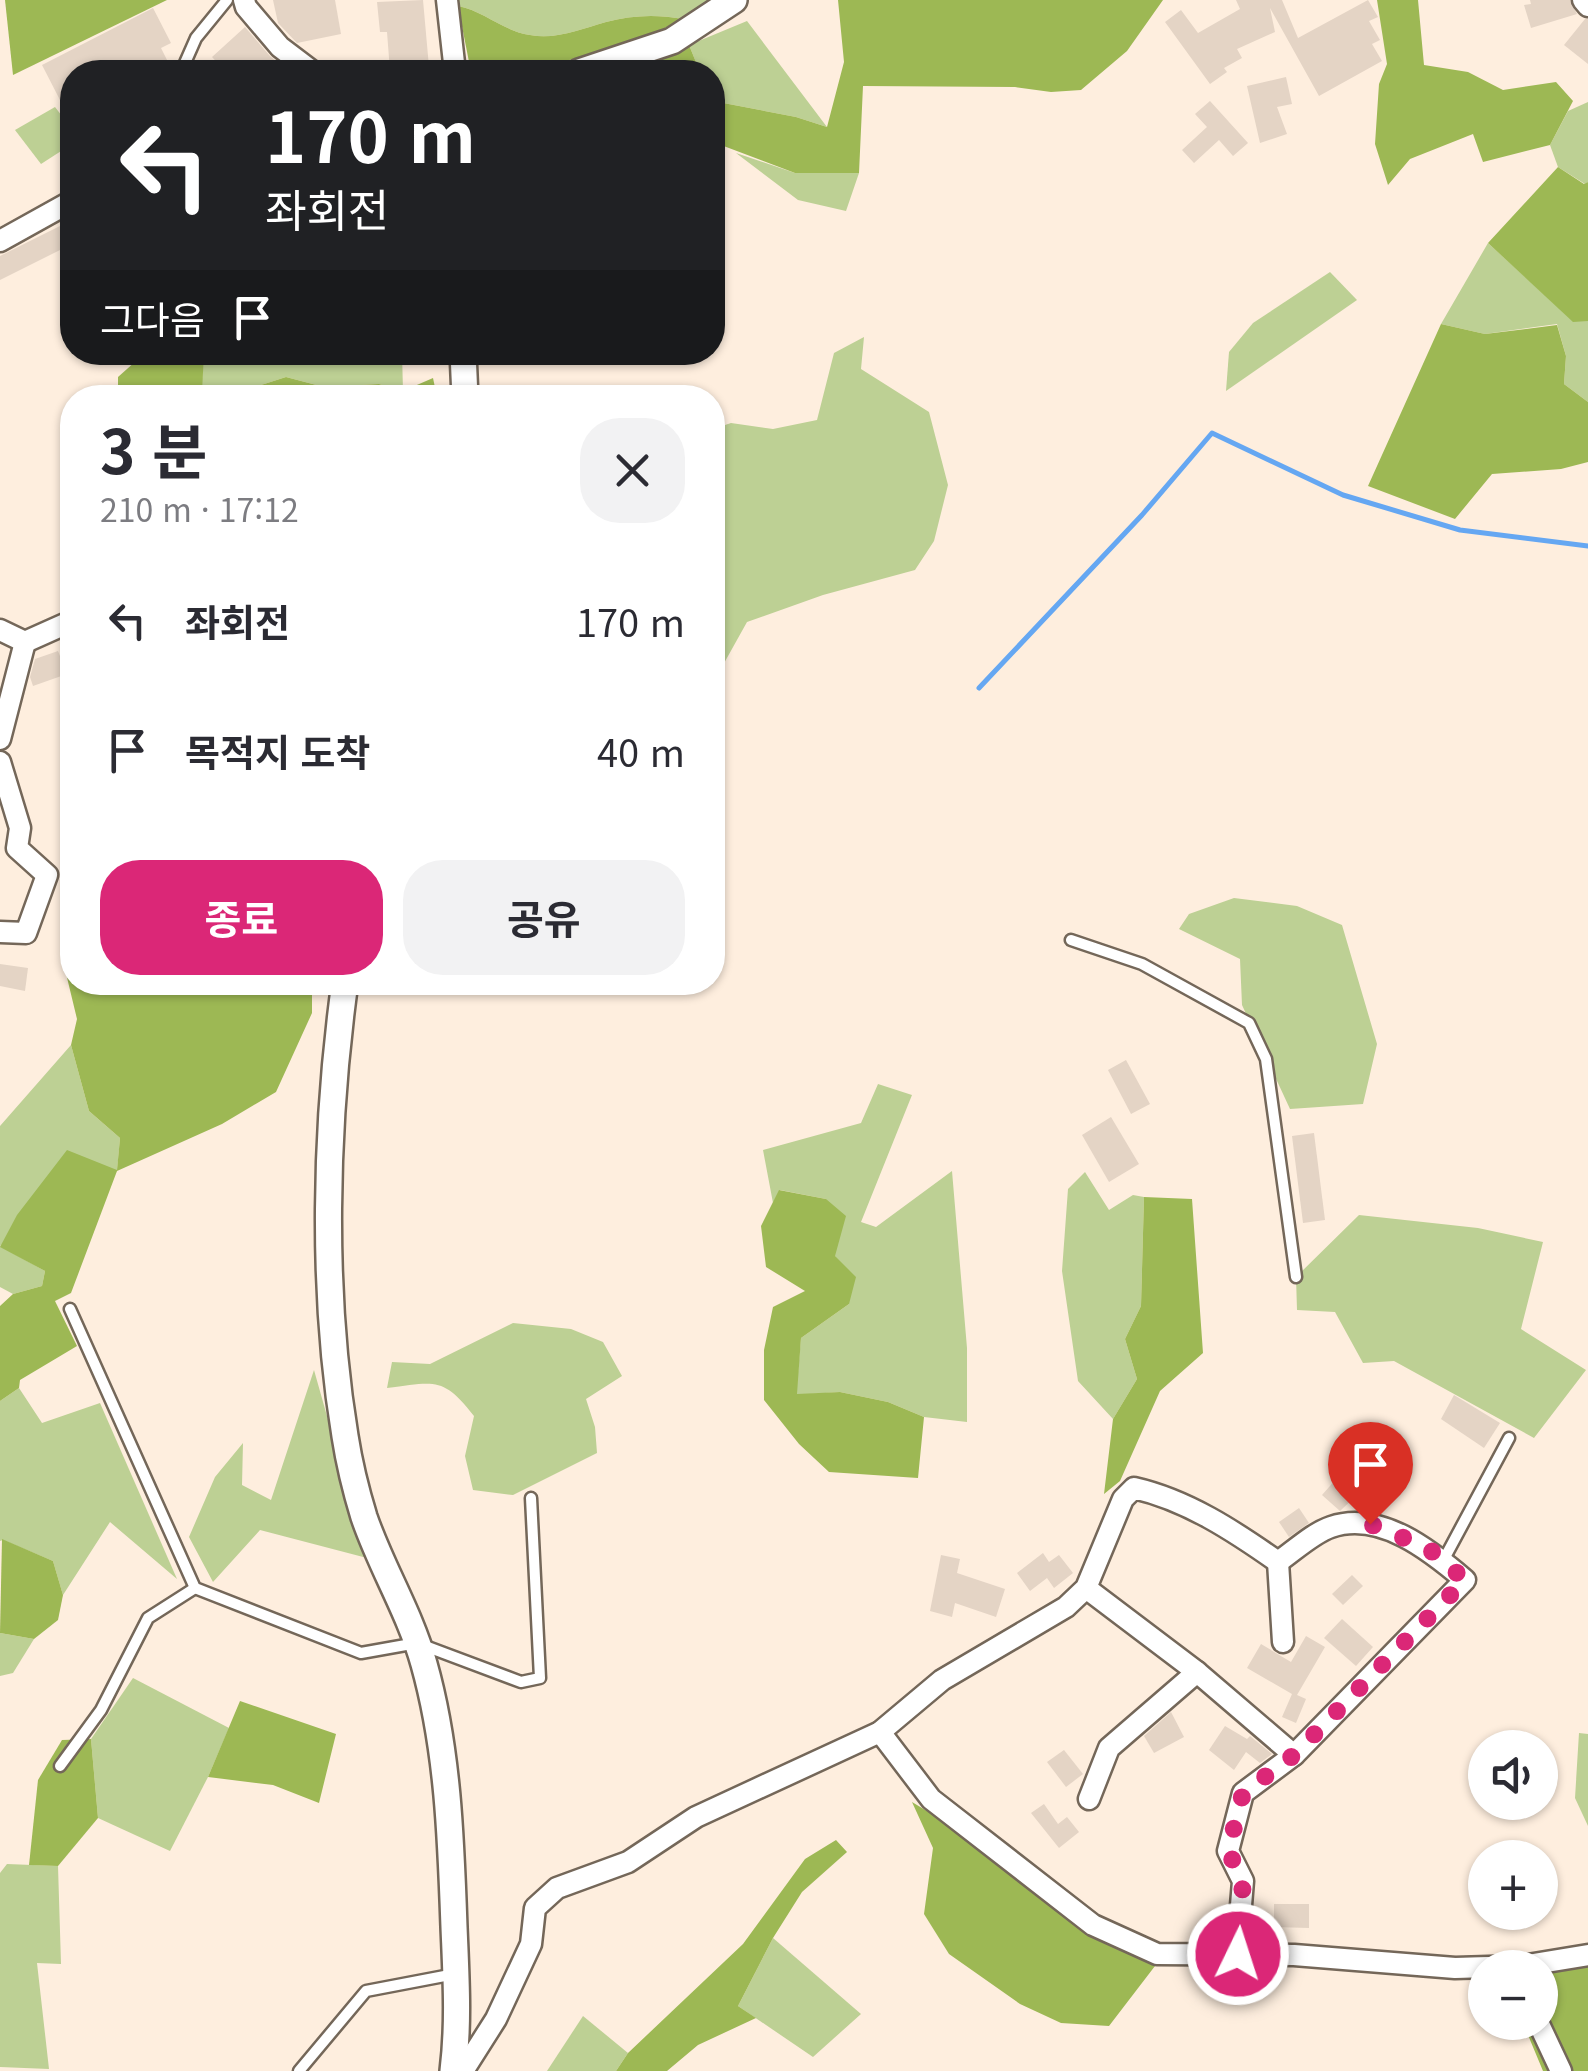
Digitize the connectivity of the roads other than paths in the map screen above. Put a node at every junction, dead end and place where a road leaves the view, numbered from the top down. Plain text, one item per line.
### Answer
1 (227, 0) edge
2 (244, 0) edge
3 (448, 0) edge
4 (734, 0) edge
5 (1583, 0) edge
6 (1588, 6) edge
7 (186, 60) edge
8 (296, 60) edge
9 (454, 60) edge
10 (616, 60) edge
11 (60, 208) edge
12 (0, 240) edge
13 (60, 626) edge
14 (0, 630) edge
15 (25, 642) junction
16 (0, 739) edge
17 (0, 762) edge
18 (0, 932) edge
19 (1070, 940) dead end
20 (343, 995) edge
21 (1296, 1277) dead end
22 (70, 1309) dead end
23 (1509, 1438) dead end
24 (531, 1498) dead end
25 (1442, 1561) junction
26 (1278, 1562) junction
27 (195, 1588) junction
28 (1086, 1588) junction
29 (1284, 1642) dead end
30 (416, 1643) junction
31 (1197, 1672) junction
32 (880, 1732) junction
33 (1294, 1755) junction
34 (60, 1766) dead end
35 (1089, 1799) dead end
36 (1238, 1954) junction
37 (1588, 1956) edge
38 (1558, 1960) edge
39 (1468, 1968) edge
40 (456, 1974) junction
41 (1546, 2040) edge
42 (299, 2071) edge
43 (453, 2071) edge
44 (464, 2071) edge
45 (1560, 2071) edge

1 - 7 lane
2 - 8 street
3 - 9 street
4 - 10 street
5 - 6 street
11 - 12 street
13 - 15 street
14 - 15 street
15 - 16 street
17 - 18 street
19 - 21 lane
20 - 30 street
22 - 27 lane
23 - 25 lane
24 - 30 lane
25 - 26 street
25 - 33 street
26 - 28 street
26 - 29 street
27 - 30 lane
27 - 34 lane
28 - 31 street
28 - 32 street
30 - 40 street
31 - 33 street
31 - 35 street
32 - 36 street
32 - 44 street
33 - 36 street
36 - 39 street
37 - 38 street
40 - 42 lane
40 - 43 street
41 - 45 street

